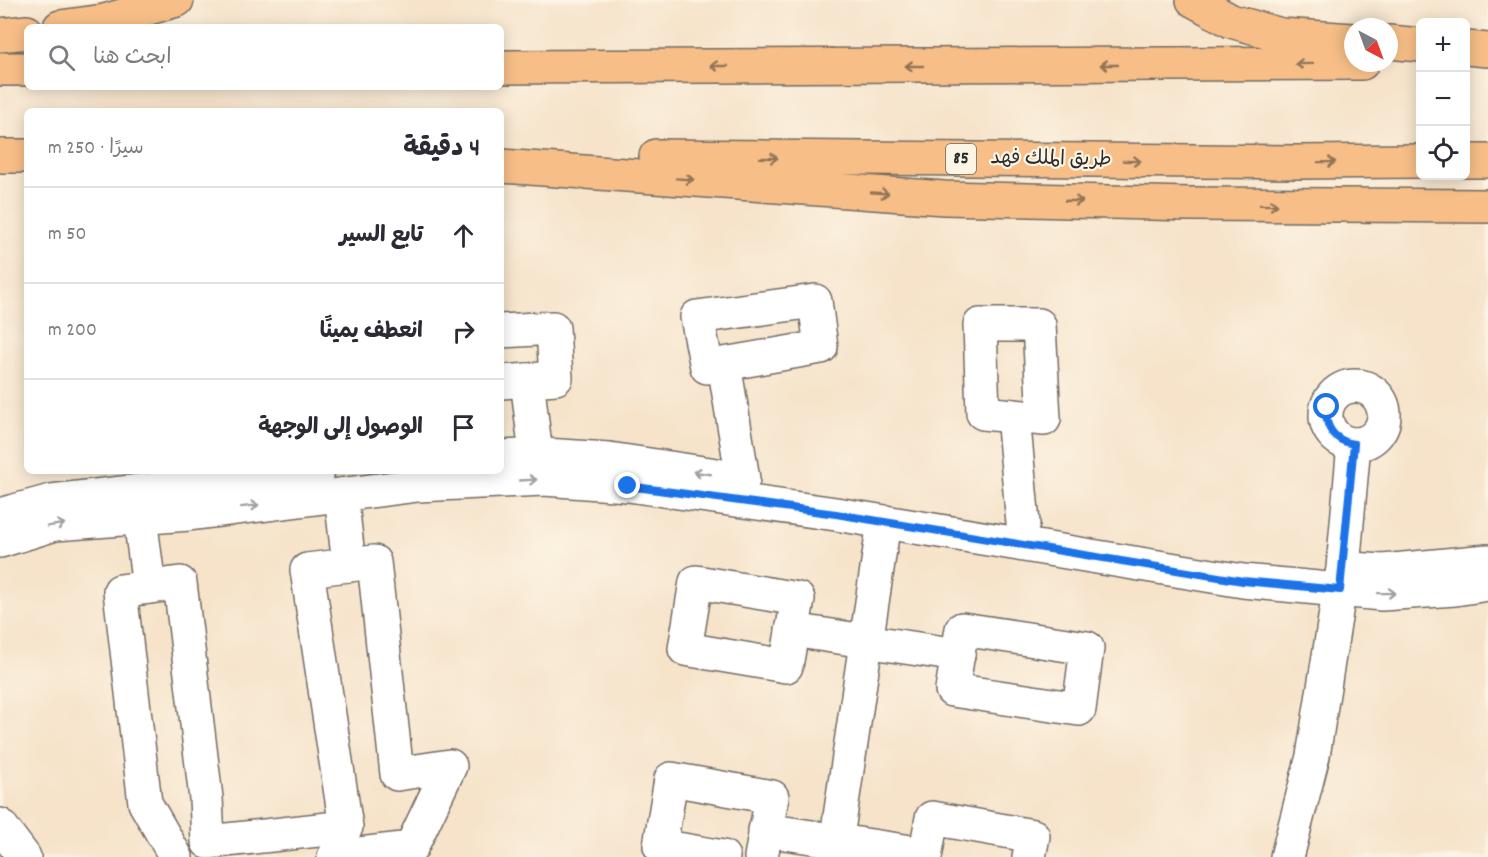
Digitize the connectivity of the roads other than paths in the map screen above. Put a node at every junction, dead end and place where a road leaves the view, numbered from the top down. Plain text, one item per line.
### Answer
1 (177, 0) edge
2 (1193, 0) edge
3 (82, 24) edge
4 (24, 32) edge
5 (0, 35) edge
6 (1344, 39) edge
7 (1398, 43) edge
8 (1416, 45) edge
9 (1470, 48) edge
10 (1488, 50) edge
11 (1488, 60) edge
12 (1470, 61) edge
13 (1398, 62) edge
14 (1416, 62) edge
15 (1344, 63) edge
16 (504, 67) edge
17 (0, 69) edge
18 (24, 69) edge
19 (504, 155) edge
20 (0, 156) edge
21 (24, 156) edge
22 (1488, 160) edge
23 (1416, 161) edge
24 (1470, 161) edge
25 (504, 166) edge
26 (1488, 206) edge
27 (504, 331) edge
28 (724, 364) dead end
29 (514, 381) edge
30 (1013, 416) dead end
31 (1354, 444) dead end
32 (536, 455) junction
33 (504, 457) edge
34 (294, 474) edge
35 (743, 479) junction
36 (140, 493) edge
37 (341, 495) junction
38 (0, 515) edge
39 (884, 522) junction
40 (1023, 523) junction
41 (0, 541) edge
42 (1488, 561) edge
43 (349, 565) junction
44 (1341, 579) junction
45 (1488, 584) edge
46 (149, 587) junction
47 (792, 630) dead end
48 (866, 641) junction
49 (958, 655) dead end
50 (0, 825) edge
51 (763, 844) edge
52 (835, 849) edge
53 (925, 855) edge
54 (24, 857) edge
55 (176, 857) edge
56 (334, 857) edge
57 (723, 857) edge
58 (1029, 857) edge
59 (1287, 857) edge

1 - 3 highway
2 - 6 highway
4 - 5 highway
7 - 8 highway
9 - 10 highway
11 - 12 highway
13 - 14 highway
15 -> 16 highway
17 - 18 highway
19 -> 23 highway, طريق الملك فهد / 85
20 - 21 highway
22 - 24 highway
25 -> 26 highway
27 - 29 street
28 - 35 street
29 - 32 street
30 - 40 street
31 - 44 street
32 - 33 street
35 -> 32 street
34 - 36 street
35 - 40 street
36 -> 37 street
36 - 38 street
41 -> 36 street
36 - 46 street
37 -> 39 street
37 - 43 street
39 - 44 street
39 - 48 street
40 - 44 street
42 - 44 street
43 - 46 street
43 - 56 street
44 -> 45 street
44 - 59 street
46 - 55 street
47 - 48 street
48 - 49 street
48 - 52 street
50 - 54 street
51 - 52 street
51 - 57 street
52 - 53 street
53 - 58 street

